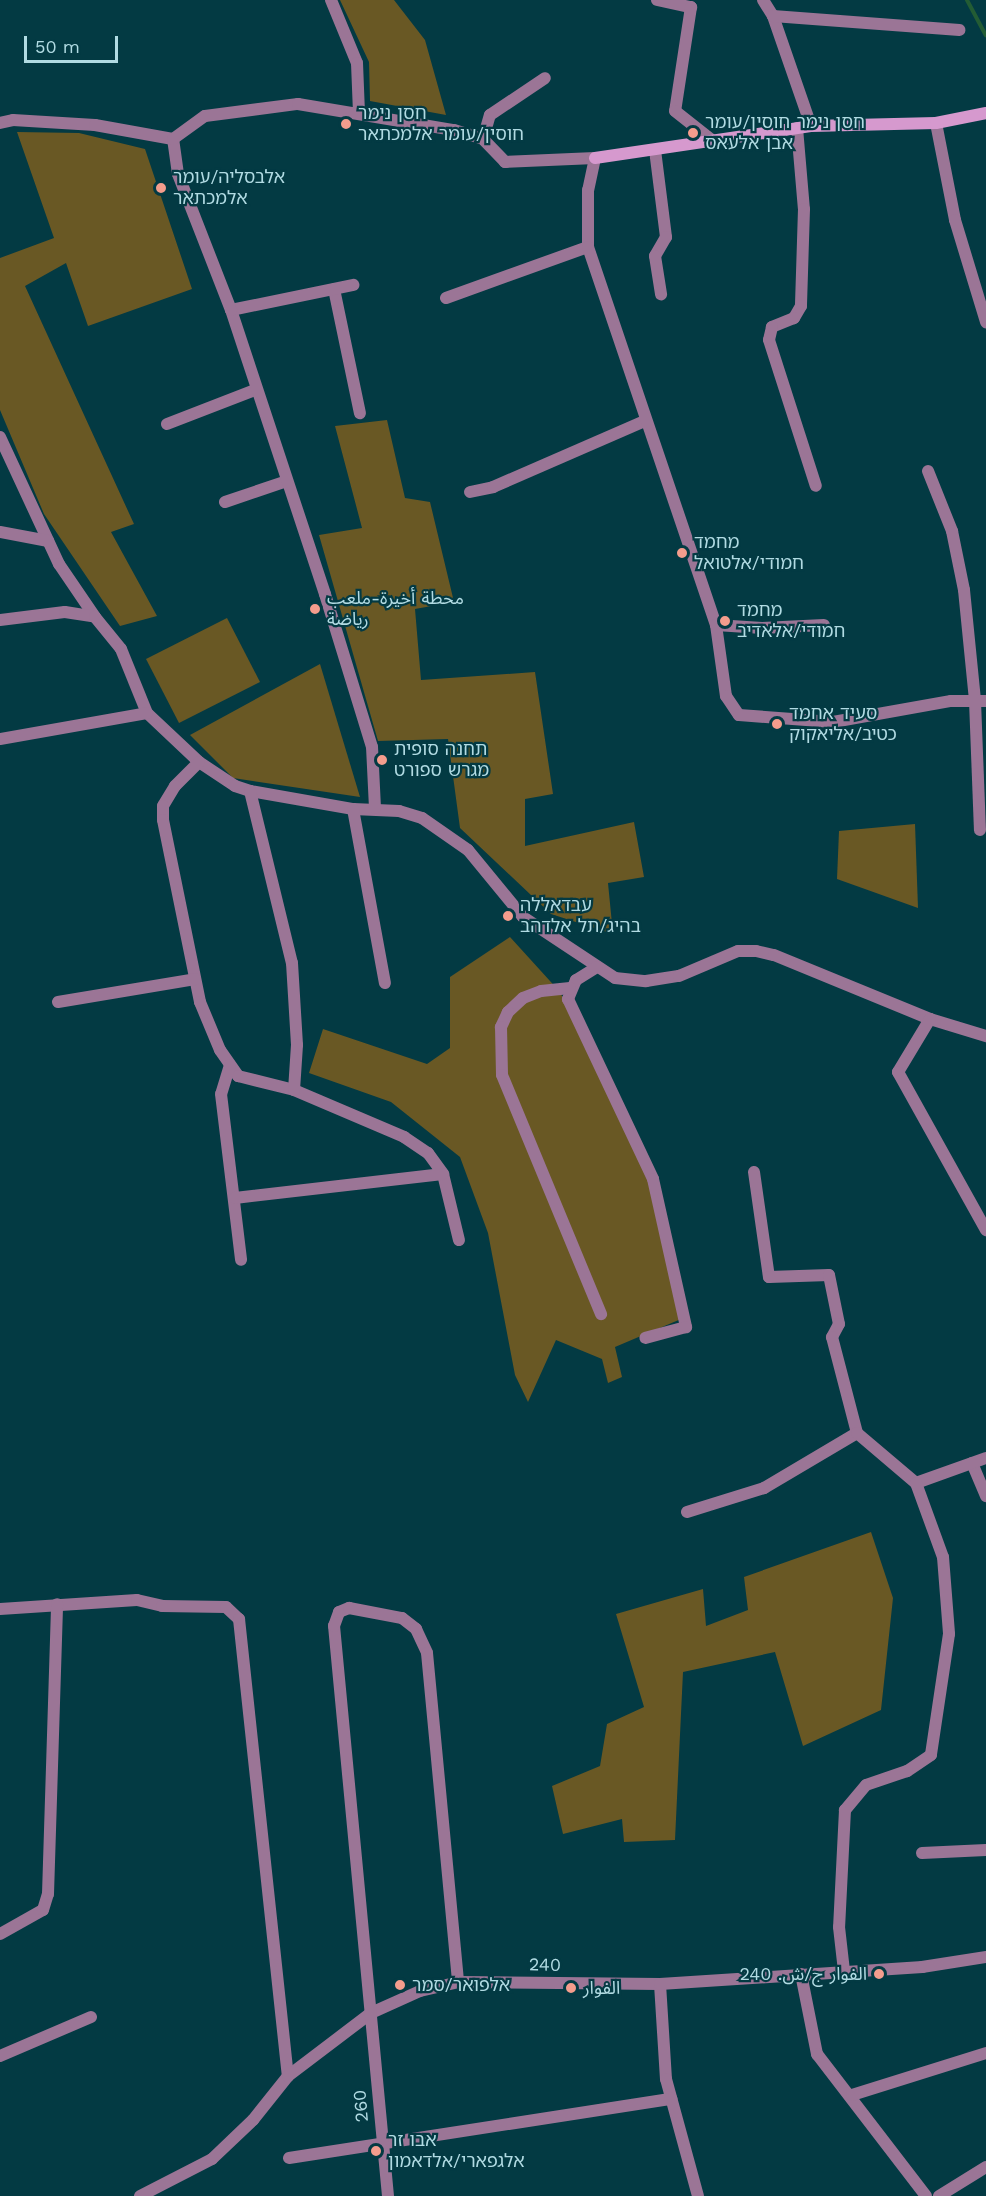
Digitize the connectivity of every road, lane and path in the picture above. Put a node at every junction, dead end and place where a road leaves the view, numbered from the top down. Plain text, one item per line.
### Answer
1 (331, 0) edge
2 (657, 0) edge
3 (763, 0) edge
4 (773, 16) junction
5 (959, 30) dead end
6 (545, 78) dead end
7 (986, 113) edge
8 (360, 114) junction
9 (0, 123) edge
10 (936, 123) junction
11 (811, 126) junction
12 (797, 128) junction
13 (173, 139) junction
14 (483, 139) junction
15 (713, 141) junction
16 (655, 150) junction
17 (595, 158) junction
18 (588, 247) junction
19 (353, 285) dead end
20 (334, 289) junction
21 (661, 295) dead end
22 (446, 298) dead end
23 (231, 310) junction
24 (986, 322) edge
25 (255, 390) junction
26 (360, 413) dead end
27 (645, 421) junction
28 (167, 424) dead end
29 (0, 437) edge
30 (928, 471) dead end
31 (287, 481) junction
32 (816, 486) dead end
33 (470, 492) dead end
34 (225, 502) dead end
35 (0, 532) edge
36 (48, 541) junction
37 (95, 617) junction
38 (0, 620) edge
39 (716, 625) junction
40 (824, 625) dead end
41 (981, 701) edge
42 (147, 713) junction
43 (0, 739) edge
44 (199, 762) junction
45 (250, 792) junction
46 (375, 808) junction
47 (353, 809) junction
48 (980, 830) dead end
49 (597, 967) junction
50 (195, 979) junction
51 (385, 983) dead end
52 (570, 988) junction
53 (58, 1002) dead end
54 (930, 1018) junction
55 (986, 1036) edge
56 (230, 1065) junction
57 (294, 1090) junction
58 (754, 1172) dead end
59 (443, 1174) junction
60 (235, 1198) junction
61 (986, 1230) edge
62 (459, 1240) dead end
63 (241, 1260) dead end
64 (601, 1314) dead end
65 (645, 1338) dead end
66 (857, 1433) junction
67 (986, 1458) edge
68 (972, 1463) junction
69 (916, 1483) junction
70 (986, 1496) edge
71 (687, 1512) dead end
72 (57, 1604) junction
73 (0, 1609) edge
74 (986, 1850) edge
75 (921, 1853) dead end
76 (0, 1934) edge
77 (986, 1958) edge
78 (844, 1971) junction
79 (801, 1974) junction
80 (458, 1982) junction
81 (660, 1984) junction
82 (371, 2013) junction
83 (91, 2017) dead end
84 (986, 2053) edge
85 (0, 2056) edge
86 (288, 2076) junction
87 (852, 2095) junction
88 (671, 2099) junction
89 (382, 2143) junction
90 (289, 2158) dead end
91 (986, 2167) edge
92 (140, 2196) edge
93 (388, 2196) edge
94 (698, 2196) edge
95 (926, 2196) edge
96 (939, 2196) edge

1 - 8 street
2 - 15 street
3 - 4 street
4 - 5 street
4 - 11 street
6 - 14 street
7 - 10 street
8 - 13 street
8 - 14 street
9 - 13 street
10 - 11 street
10 - 24 street
11 - 12 street
12 - 15 street
12 - 32 street
13 - 23 street
14 - 17 street
15 - 16 street
16 - 17 street
16 - 21 street
17 - 18 street
18 - 22 street
18 - 27 street
19 - 20 street
20 - 23 street
20 - 26 street
23 - 25 street
25 - 28 street
25 - 31 street
27 - 33 street
27 - 39 street
29 - 36 street
30 - 41 street
31 - 34 street
31 - 46 street
35 - 36 street
36 - 37 street
37 - 38 street
37 - 42 street
39 - 40 street
39 - 41 street
41 - 48 street
42 - 43 street
42 - 44 street
44 - 45 street
44 - 50 street
45 - 47 street
45 - 57 street
46 - 47 street
46 - 49 street
47 - 51 street
49 - 52 street
49 - 54 street
50 - 53 street
50 - 56 street
52 - 64 street
52 - 65 street
54 - 55 street
54 - 61 street
56 - 57 street
56 - 60 street
57 - 59 street
58 - 66 street
59 - 60 street
59 - 62 street
60 - 63 street
66 - 69 street
66 - 71 street
67 - 68 street
68 - 69 street
68 - 70 street
69 - 78 street
72 - 73 street
72 - 76 street
72 - 86 street
74 - 75 street
77 - 78 street, 240
78 - 79 street, 240
79 - 81 street, 240
79 - 87 street
80 - 81 street, 240
80 - 82 street, 240
80 - 82 street, 260
81 - 88 street
82 - 86 street, 240
82 - 89 street, 260
83 - 85 street
84 - 87 street
86 - 92 street, 240
87 - 95 street
88 - 89 street
88 - 94 street
89 - 90 street
89 - 93 street, 260
91 - 96 street

